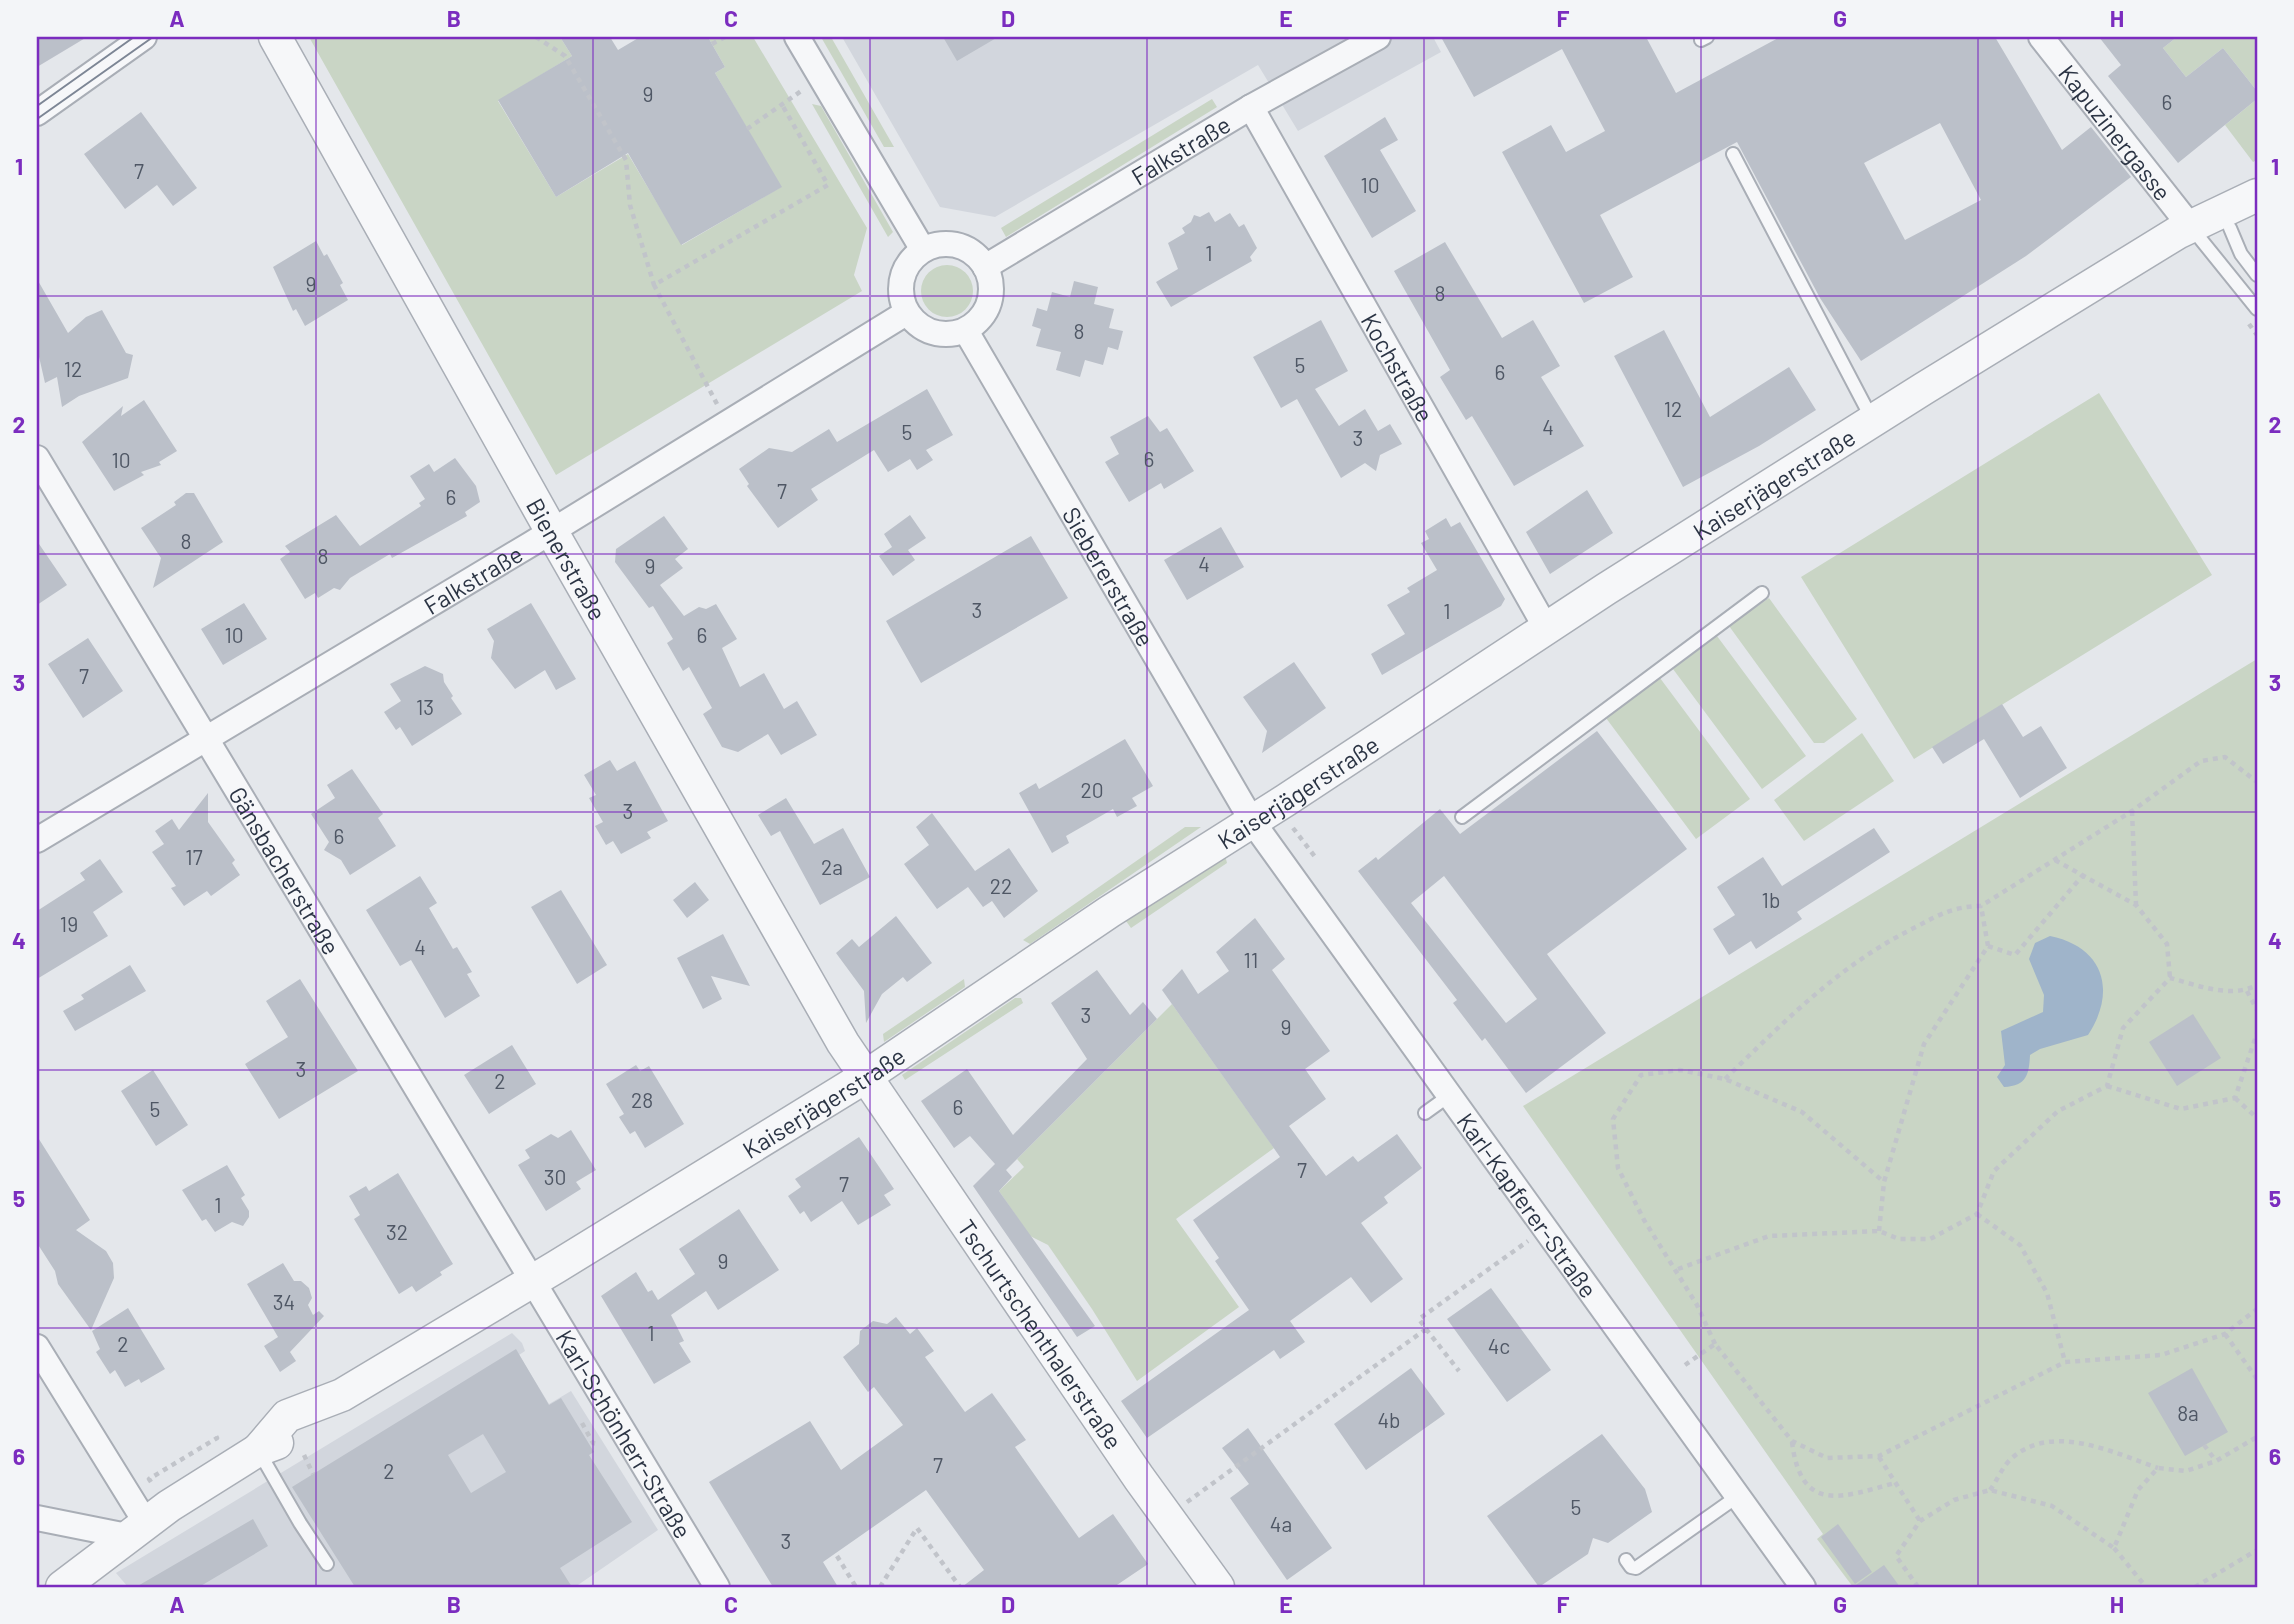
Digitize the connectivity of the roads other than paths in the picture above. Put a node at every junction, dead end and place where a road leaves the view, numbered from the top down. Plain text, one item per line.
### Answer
1 (144, 37) edge
2 (275, 37) edge
3 (797, 37) edge
4 (1378, 37) edge
5 (2041, 37) edge
6 (1251, 107) junction
7 (37, 113) edge
8 (1733, 155) dead end
9 (2257, 195) edge
10 (2190, 226) junction
11 (2231, 228) dead end
12 (923, 250) junction
13 (985, 267) junction
14 (2257, 275) edge
15 (2257, 309) edge
16 (906, 313) junction
17 (966, 331) junction
18 (1873, 421) junction
19 (37, 458) edge
20 (552, 532) junction
21 (1762, 593) dead end
22 (1546, 628) junction
23 (207, 739) junction
24 (1264, 813) junction
25 (1462, 817) dead end
26 (37, 840) edge
27 (865, 1077) junction
28 (1450, 1095) junction
29 (1425, 1113) dead end
30 (531, 1282) junction
31 (37, 1346) edge
32 (258, 1450) junction
33 (1738, 1496) junction
34 (37, 1518) edge
35 (136, 1530) junction
36 (1626, 1560) dead end
37 (327, 1564) dead end
38 (62, 1587) edge
39 (717, 1587) edge
40 (1218, 1587) edge
41 (1803, 1587) edge

1 - 7 street
2 - 20 street, Bienerstraße
3 - 12 street
4 - 6 street, Falkstraße
5 - 10 street, Kapuzinergasse
6 - 13 street, Falkstraße
6 - 22 street, Kochstraße
8 - 18 lane
9 - 10 street, Kaiserjägerstraße
10 - 15 lane
10 - 18 street, Kaiserjägerstraße
11 - 14 lane
12 - 13 street
12 - 16 street
13 - 17 street
16 - 17 street
16 - 20 street, Falkstraße
17 - 24 street, Siebererstraße
18 - 22 street, Kaiserjägerstraße
19 - 23 street, Gänsbacherstraße
20 - 23 street, Falkstraße
20 - 27 street, Bienerstraße
21 - 25 lane
22 - 24 street, Kaiserjägerstraße
23 - 26 street, Falkstraße
23 - 30 street, Gänsbacherstraße
24 - 27 street, Kaiserjägerstraße
24 - 28 street, Karl-Kapferer-Straße
27 - 30 street, Kaiserjägerstraße
27 - 40 street, Tschurtschenthalerstraße
28 - 29 lane
28 - 33 street, Karl-Kapferer-Straße
30 - 32 street, Kaiserjägerstraße
30 - 39 street, Karl-Schönherr-Straße
31 - 35 street
32 - 35 street, Kaiserjägerstraße
32 - 37 lane
33 - 36 lane
33 - 41 street, Karl-Kapferer-Straße
34 - 35 street
35 - 38 street, Kaiserjägerstraße

